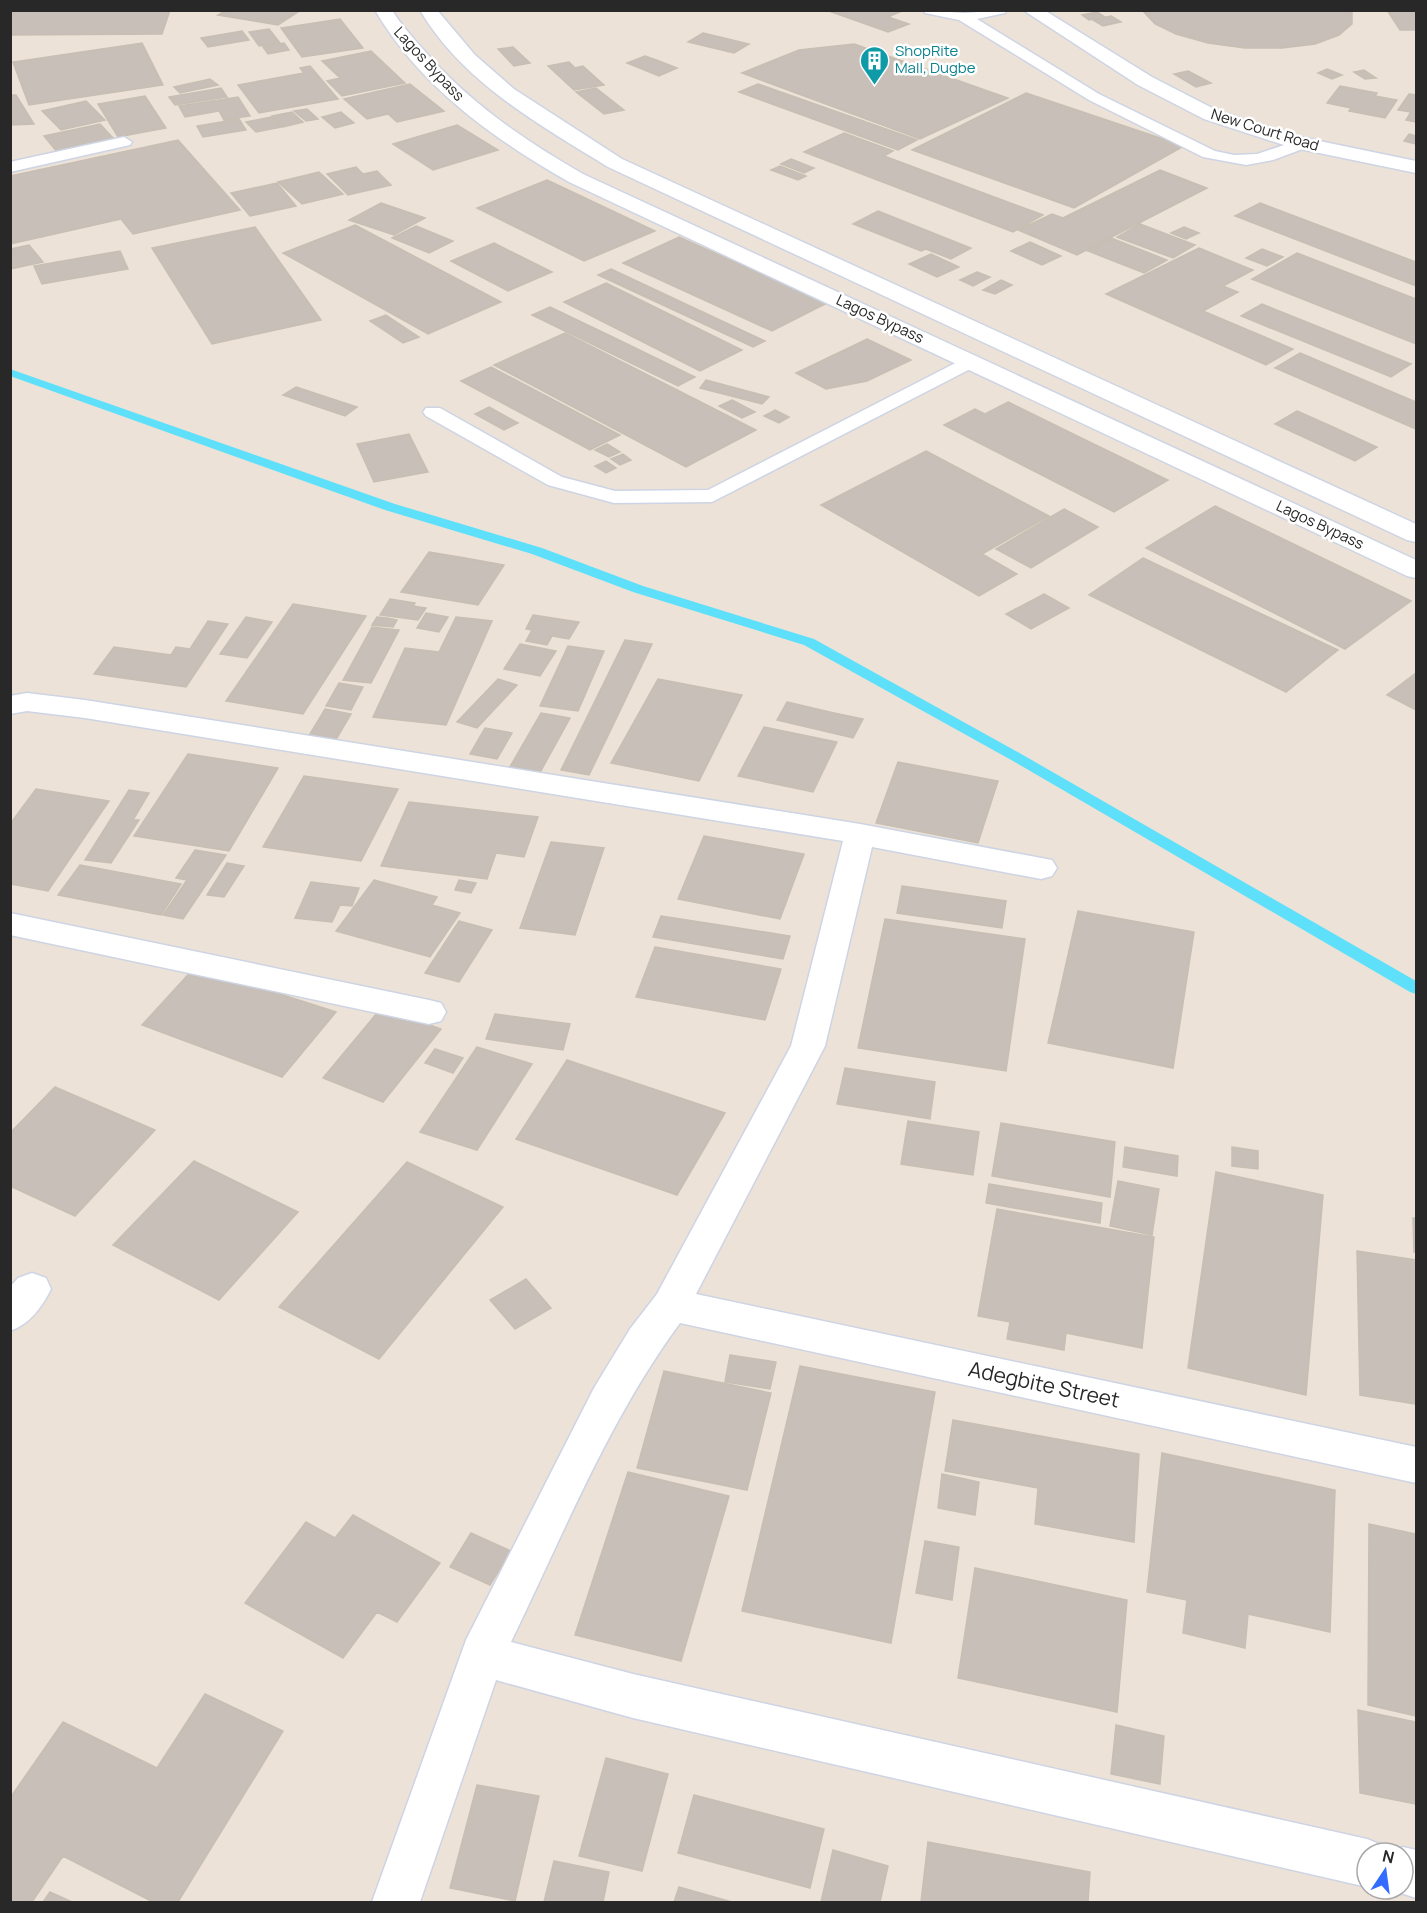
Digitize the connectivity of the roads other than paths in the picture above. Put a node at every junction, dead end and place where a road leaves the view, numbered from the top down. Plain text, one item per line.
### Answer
1 (383, 10) edge
2 (428, 10) edge
3 (930, 10) edge
4 (1000, 10) edge
5 (1031, 10) edge
6 (964, 16) junction
7 (124, 142) dead end
8 (1302, 144) junction
9 (615, 163) junction
10 (10, 167) edge
11 (1416, 167) edge
12 (576, 178) junction
13 (971, 361) junction
14 (433, 412) dead end
15 (1416, 534) edge
16 (1416, 570) edge
17 (11, 705) edge
18 (860, 834) junction
19 (1041, 868) dead end
20 (10, 924) edge
21 (429, 1012) dead end
22 (671, 1305) junction
23 (1416, 1465) edge
24 (482, 1655) junction
25 (1355, 1860) edge
26 (396, 1902) edge

1 - 12 street, Lagos Bypass
2 - 9 street, Lagos Bypass
3 - 6 lane
4 - 6 lane
5 - 8 street, New Court Road
6 - 8 lane
7 - 10 lane
8 - 11 street, New Court Road
9 - 12 street
9 - 15 street, Lagos Bypass
12 - 13 street, Lagos Bypass
13 - 14 lane
13 - 16 street, Lagos Bypass
17 - 18 street
18 - 19 street
18 - 22 street
20 - 21 street
22 - 23 street, Adegbite Street
22 - 24 street
24 - 25 street
24 - 26 street

